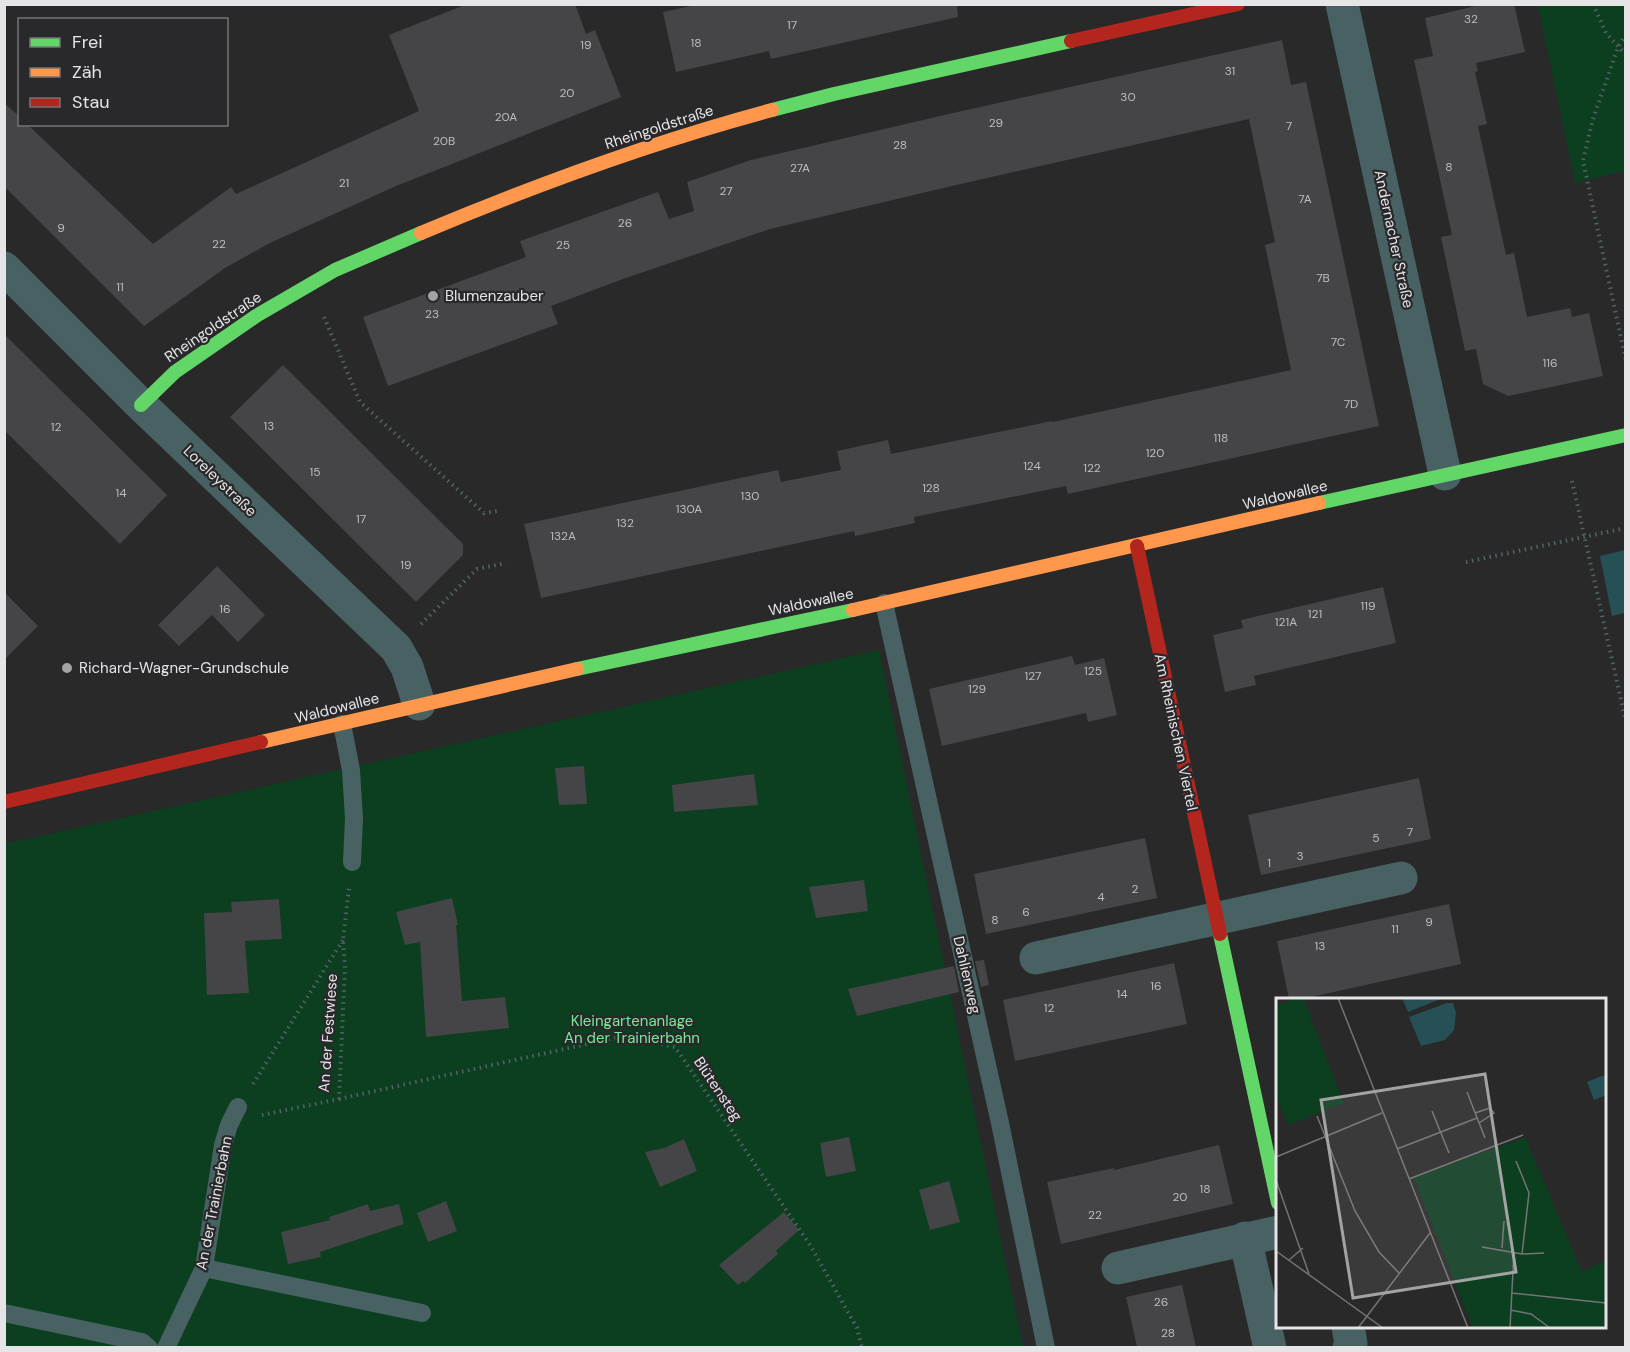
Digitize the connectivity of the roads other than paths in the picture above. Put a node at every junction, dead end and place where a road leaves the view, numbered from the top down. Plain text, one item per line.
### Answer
1 (1238, 4) edge
2 (1342, 4) edge
3 (4, 268) edge
4 (141, 405) junction
5 (1626, 435) edge
6 (1445, 474) junction
7 (1137, 546) junction
8 (884, 603) junction
9 (419, 704) junction
10 (342, 724) junction
11 (4, 802) edge
12 (352, 862) road end
13 (1401, 878) dead end
14 (1216, 919) junction
15 (1036, 958) dead end
16 (238, 1107) road end
17 (1276, 1194) edge
18 (1276, 1232) edge
19 (1245, 1239) junction
20 (204, 1268) junction
21 (1118, 1268) dead end
22 (4, 1313) edge
23 (422, 1313) dead end
24 (1348, 1328) edge
25 (148, 1347) edge
26 (166, 1347) edge
27 (1046, 1347) edge
28 (1270, 1347) edge
29 (1349, 1347) edge

1 - 4 street, Rheingoldstraße
2 - 6 street, Andernacher Straße
3 - 4 street, Loreleystraße
4 - 9 street, Loreleystraße
5 - 6 street, Waldowallee
6 - 7 street, Waldowallee
7 - 8 street, Waldowallee
7 - 14 street, Am Rheinischen Viertel
8 - 9 street, Waldowallee
8 - 27 lane, Dahlienweg
9 - 10 street, Waldowallee
10 - 11 street, Waldowallee
10 - 12 lane
13 - 14 street
14 - 15 street
14 - 17 street, Am Rheinischen Viertel
16 - 20 lane, An der Trainierbahn
18 - 19 street
19 - 21 street
19 - 28 street
20 - 23 lane
20 - 26 lane, An der Trainierbahn
22 - 25 lane
24 - 29 street

